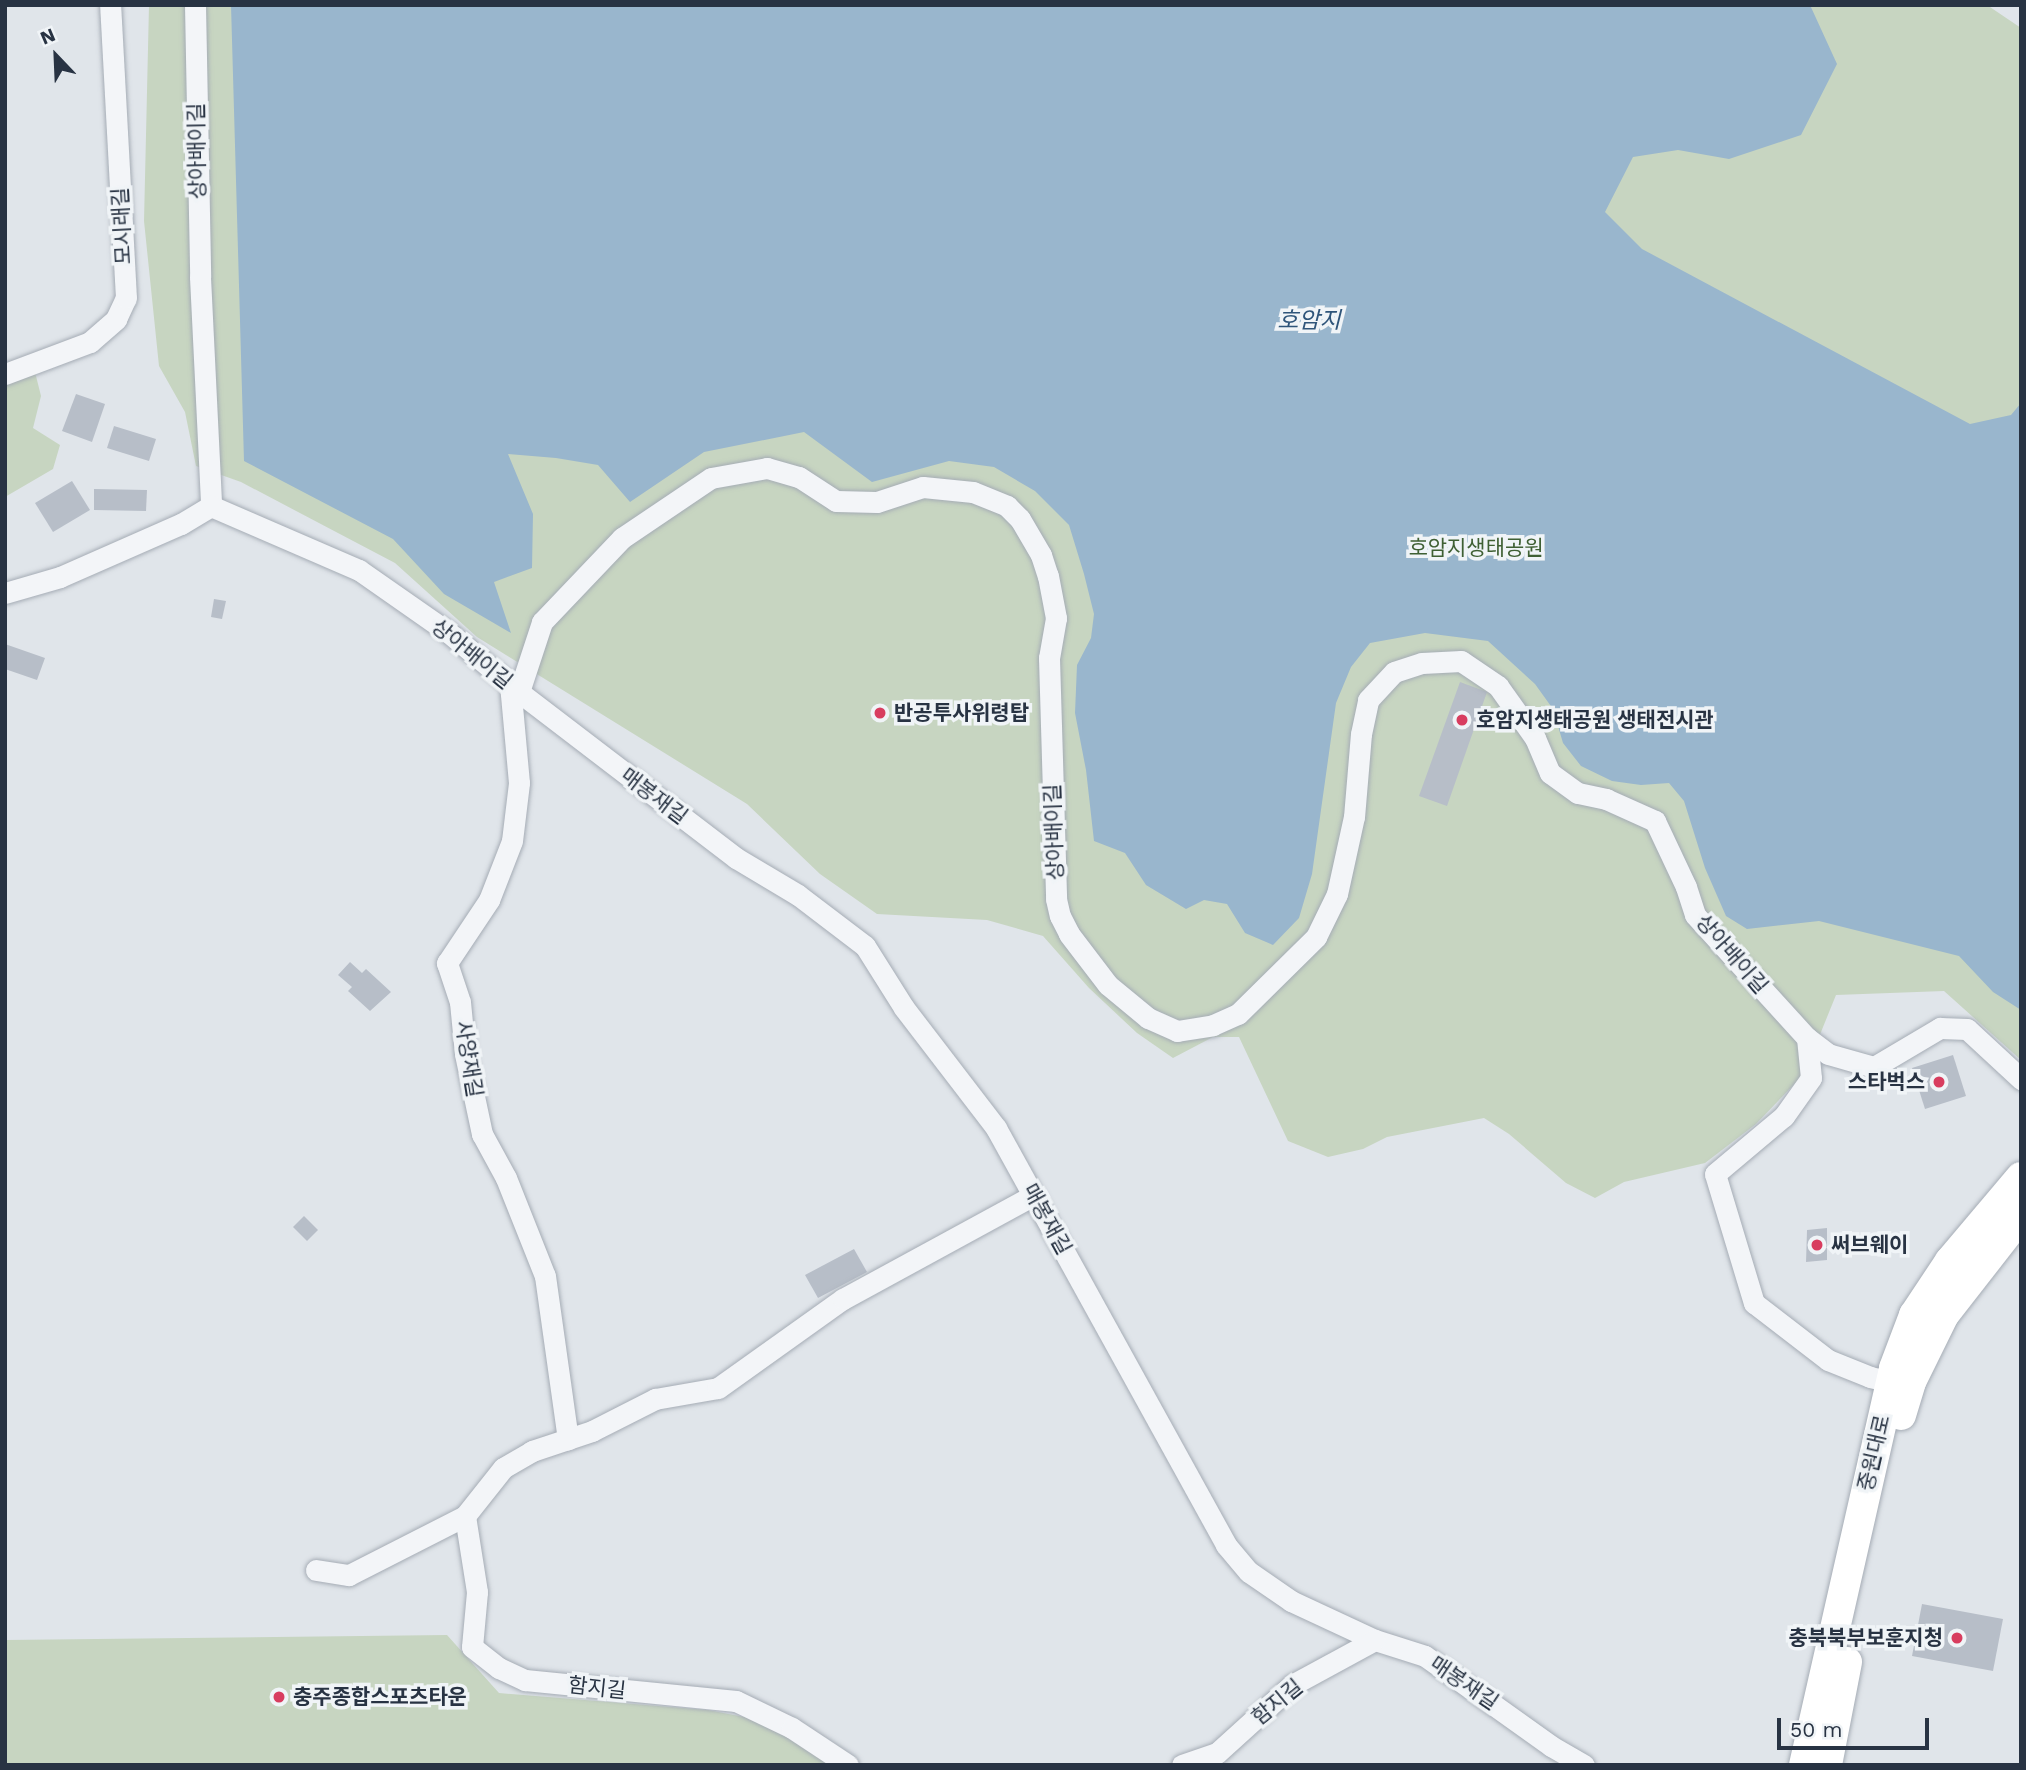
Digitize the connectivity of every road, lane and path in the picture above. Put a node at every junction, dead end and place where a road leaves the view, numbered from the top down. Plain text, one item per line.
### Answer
1 (110, 5) edge
2 (195, 5) edge
3 (5, 374) edge
4 (211, 506) junction
5 (5, 593) edge
6 (515, 688) junction
7 (1807, 1038) junction
8 (2021, 1079) edge
9 (2021, 1177) edge
10 (1034, 1195) junction
11 (2021, 1216) edge
12 (1891, 1382) junction
13 (568, 1439) junction
14 (465, 1516) junction
15 (316, 1570) dead end
16 (1374, 1640) junction
17 (1833, 1734) junction
18 (1547, 1756) edge
19 (848, 1765) edge
20 (1182, 1765) edge
21 (1584, 1765) edge
22 (1804, 1765) edge
23 (1827, 1765) edge
24 (1849, 1765) edge

1 - 3 street, 모시래길
2 - 4 street, 상아배이길
4 - 5 street
4 - 6 street, 상아배이길
6 - 7 street, 상아배이길
6 - 10 street, 매봉재길
6 - 13 street, 사양재길
7 - 8 street, 상아배이길
7 - 12 street
9 - 12 main road, 중원대로
10 - 13 street
10 - 16 street, 매봉재길
11 - 17 main road, 중원대로
12 - 22 main road, 중원대로
13 - 14 street
14 - 15 street
14 - 19 street, 함지길
16 - 18 street, 매봉재길
16 - 20 street, 함지길
17 - 23 main road, 중원대로
17 - 24 main road
18 - 21 street, 매봉재길

